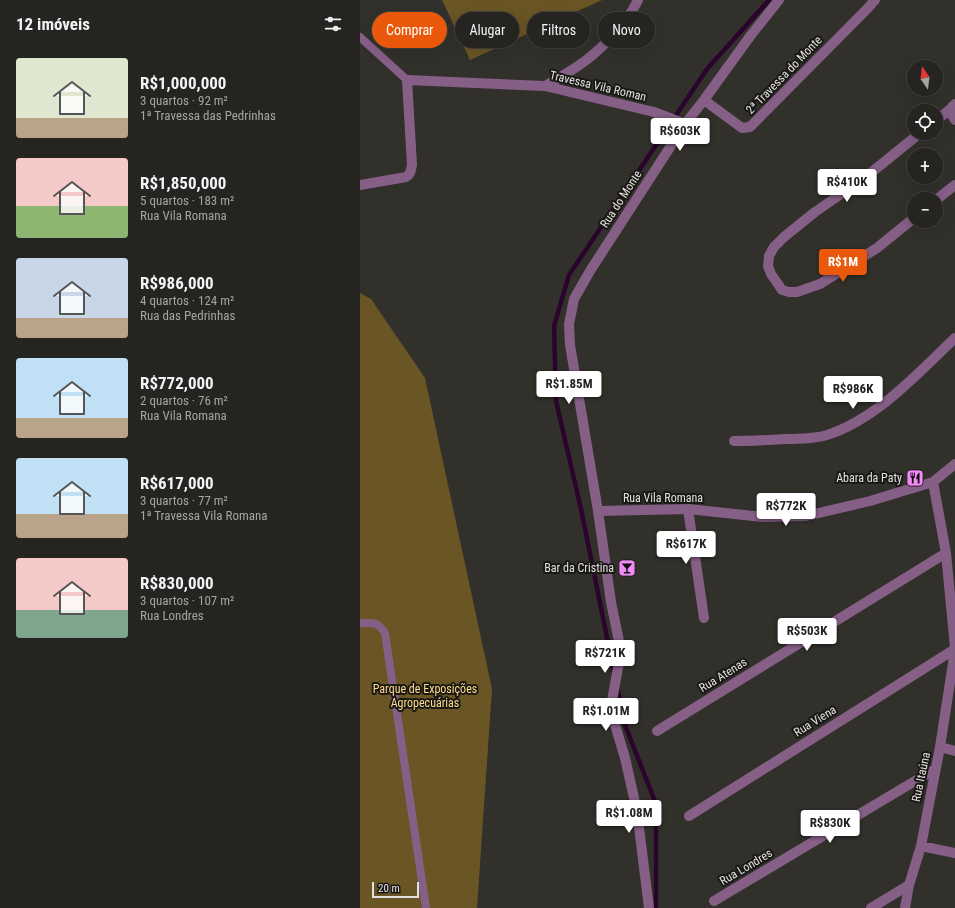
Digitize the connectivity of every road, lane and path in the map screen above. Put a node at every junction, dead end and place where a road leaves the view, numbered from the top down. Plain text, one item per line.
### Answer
1 (638, 0) edge
2 (779, 0) edge
3 (875, 0) edge
4 (360, 37) edge
5 (407, 80) junction
6 (546, 86) junction
7 (704, 100) junction
8 (952, 107) edge
9 (943, 114) edge
10 (955, 120) edge
11 (685, 124) junction
12 (911, 140) edge
13 (360, 185) edge
14 (955, 185) edge
15 (943, 194) edge
16 (907, 224) edge
17 (955, 338) edge
18 (734, 442) dead end
19 (955, 464) edge
20 (933, 482) junction
21 (688, 509) junction
22 (598, 511) junction
23 (946, 553) junction
24 (704, 618) dead end
25 (360, 623) edge
26 (955, 649) edge
27 (657, 731) dead end
28 (940, 748) junction
29 (955, 751) edge
30 (935, 769) junction
31 (689, 816) dead end
32 (921, 846) junction
33 (955, 853) edge
34 (909, 885) junction
35 (714, 901) dead end
36 (426, 908) edge
37 (649, 908) edge
38 (871, 908) edge
39 (905, 908) edge

1 - 6 street
2 - 7 street, Rua do Monte
3 - 7 street, 2ª Travessa do Monte
4 - 5 lane
5 - 6 street, Travessa Vila Roman
5 - 13 street
6 - 11 street, Travessa Vila Roman
7 - 11 street, Rua do Monte
8 - 9 street
8 - 10 street
11 - 22 street, Rua do Monte
12 - 16 street
14 - 15 street
17 - 18 street
19 - 20 street, Rua Vila Romana
20 - 21 street, Rua Vila Romana
20 - 23 street, Rua Itaúna
21 - 22 street, Rua Vila Romana
21 - 24 street
22 - 37 street
23 - 26 street, Rua Itaúna
23 - 27 street, Rua Atenas
25 - 36 lane
26 - 28 street, Rua Itaúna
26 - 31 street, Rua Viena
28 - 29 street
28 - 30 street, Rua Itaúna
30 - 32 street, Rua Itaúna
30 - 35 street, Rua Londres
32 - 33 street
32 - 34 street, Rua Itaúna
34 - 38 street
34 - 39 street, Rua Itaúna

